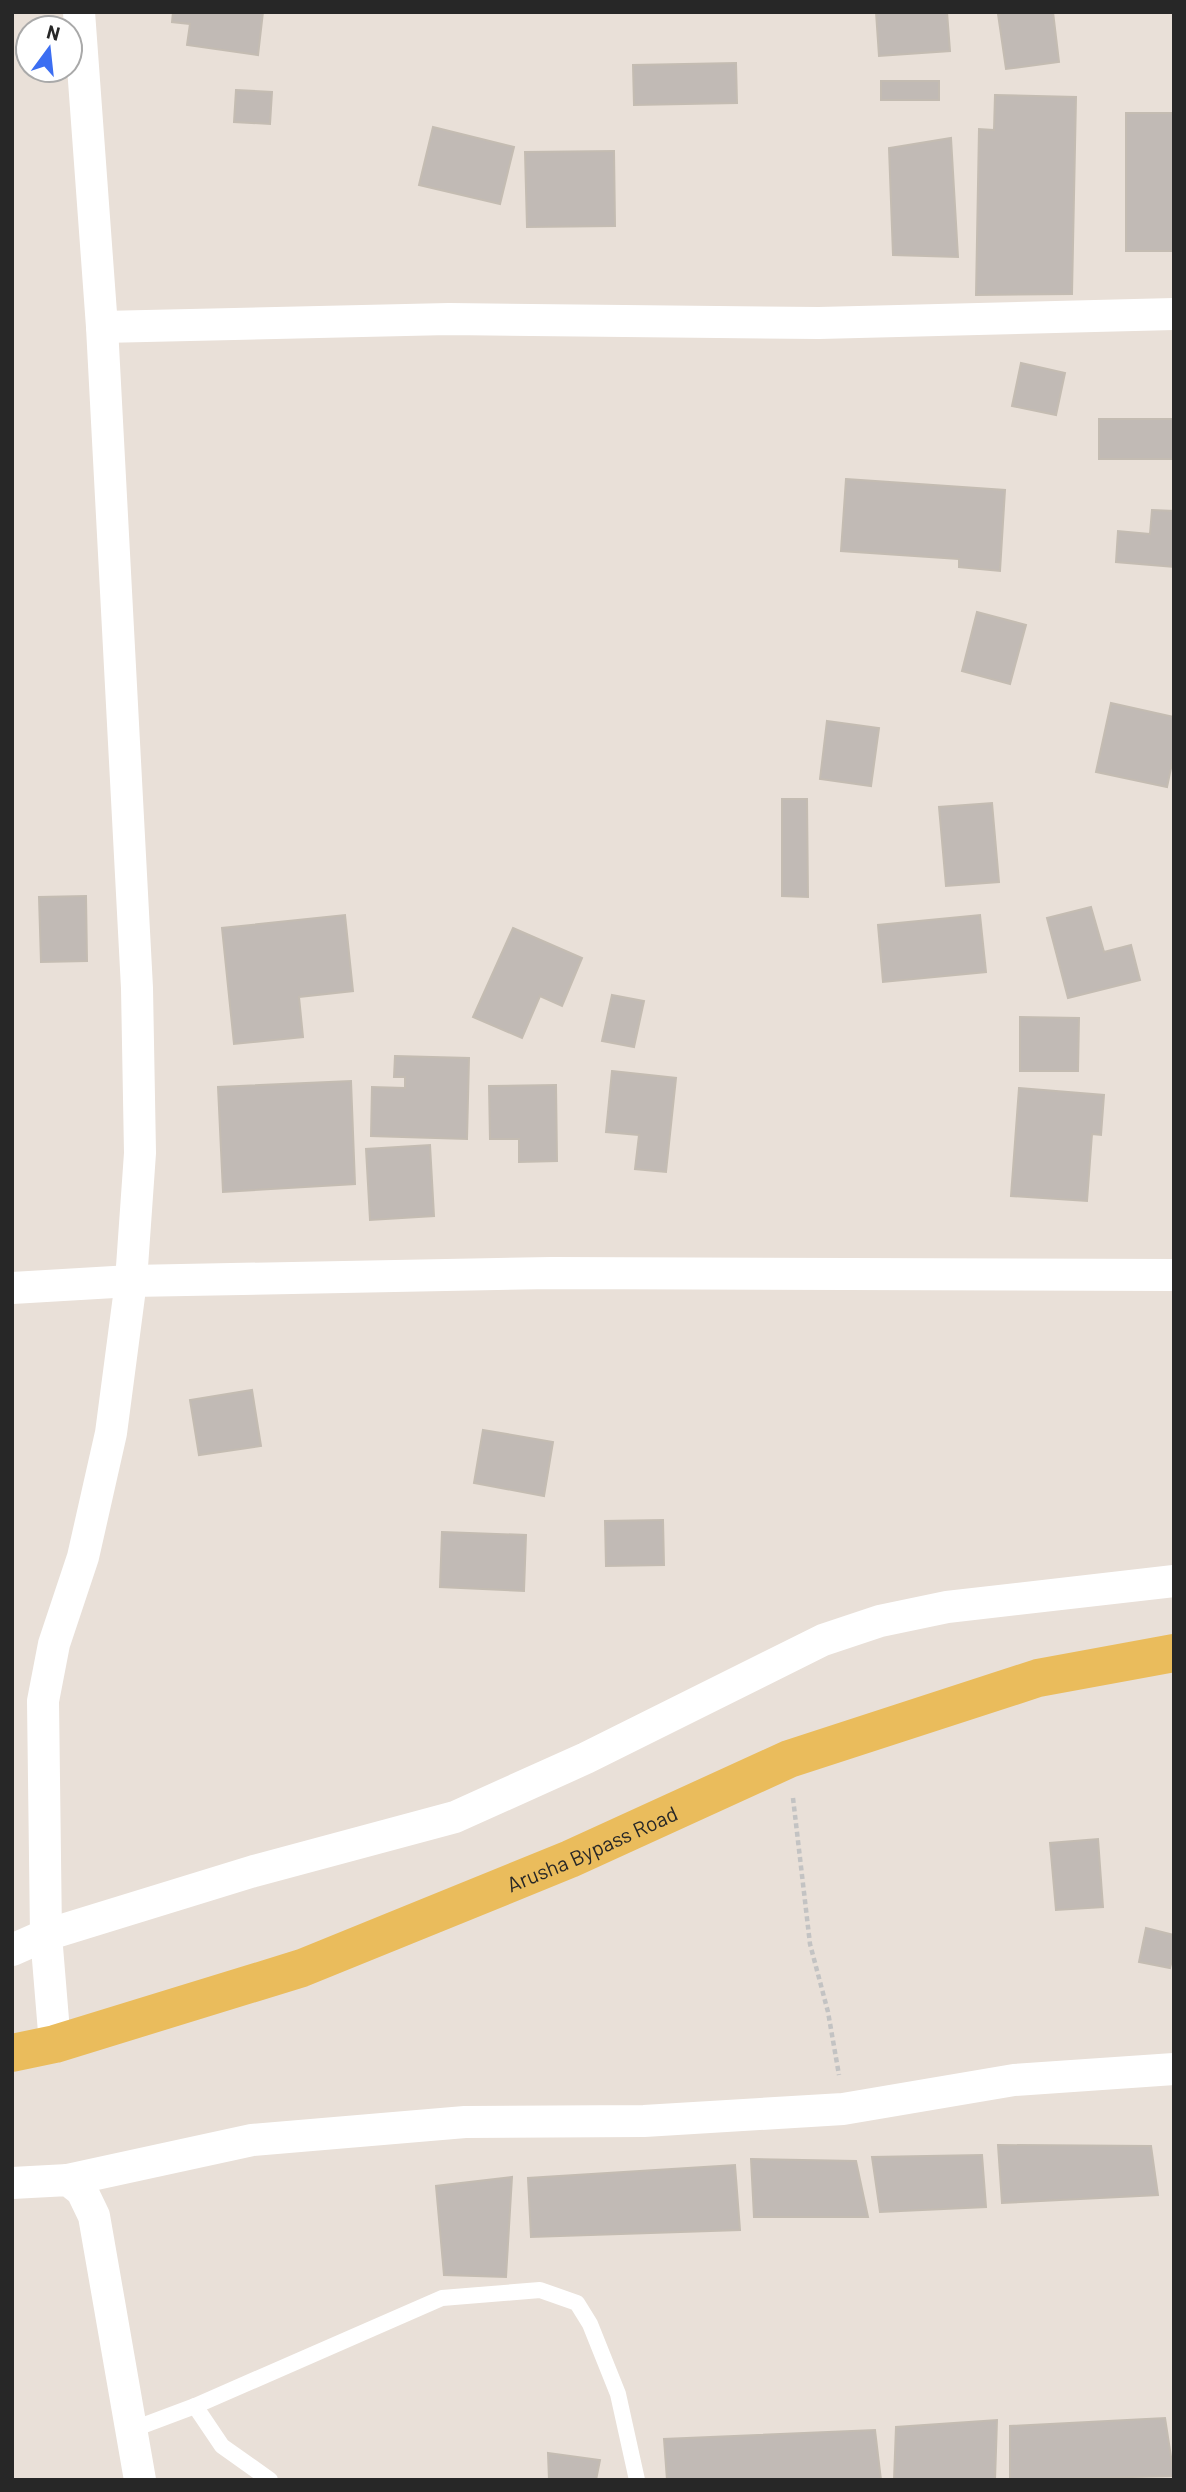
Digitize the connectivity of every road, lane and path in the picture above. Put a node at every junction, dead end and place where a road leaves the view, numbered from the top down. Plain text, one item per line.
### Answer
1 (79, 12) edge
2 (1174, 314) edge
3 (102, 327) junction
4 (1174, 1275) edge
5 (131, 1281) junction
6 (12, 1288) edge
7 (1174, 1581) edge
8 (1174, 1653) edge
9 (789, 1759) junction
10 (46, 1935) junction
11 (12, 1950) edge
12 (55, 2043) junction
13 (12, 2053) edge
14 (1174, 2068) edge
15 (843, 2109) junction
16 (68, 2180) junction
17 (12, 2183) edge
18 (195, 2406) junction
19 (131, 2430) junction
20 (140, 2480) edge
21 (270, 2480) edge
22 (637, 2480) edge

1 - 3 street
2 - 3 street
3 - 5 street
4 - 5 street
5 - 6 street
5 - 10 street
7 - 10 street
8 - 9 main road, Arusha Bypass Road
9 - 12 main road, Arusha Bypass Road
9 - 15 path
10 - 11 street
10 - 12 street
12 - 13 main road, Arusha Bypass Road
14 - 15 street
15 - 16 street
16 - 17 street
16 - 19 street
18 - 19 lane
18 - 21 lane
18 - 22 lane
19 - 20 street

